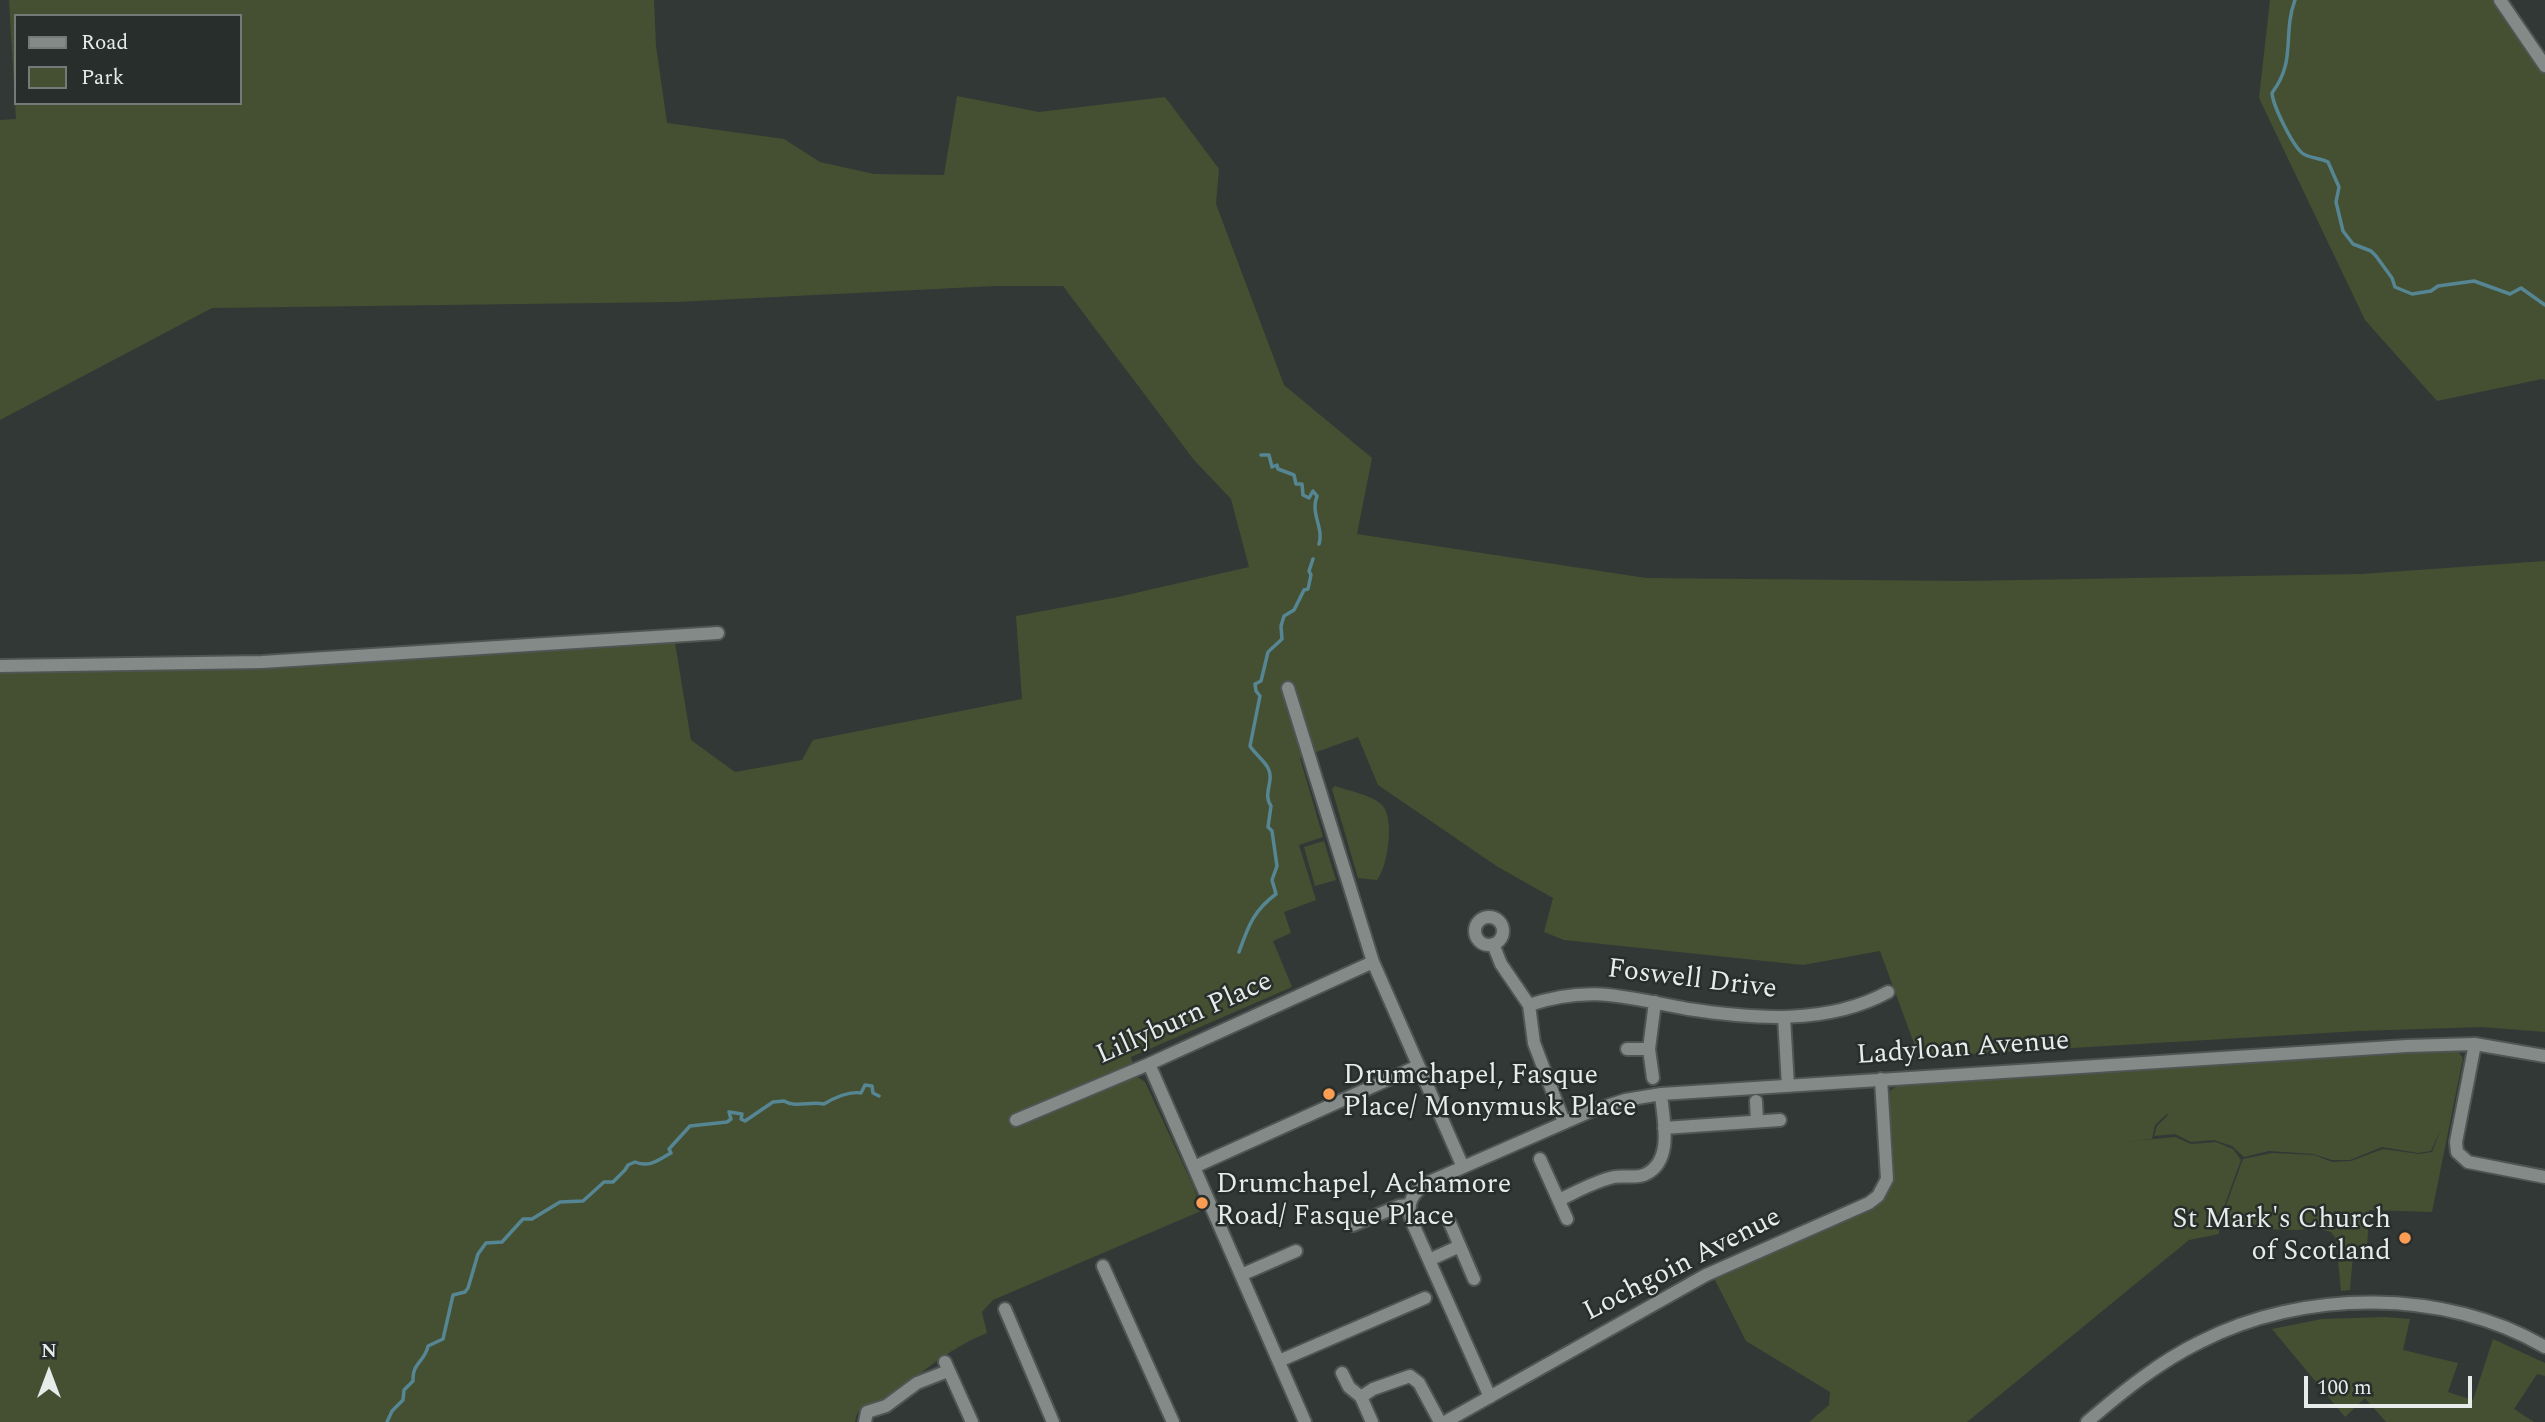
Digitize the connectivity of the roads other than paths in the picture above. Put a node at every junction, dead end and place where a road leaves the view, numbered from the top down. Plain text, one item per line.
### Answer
1 (2500, 0) edge
2 (2545, 66) edge
3 (718, 633) dead end
4 (0, 666) edge
5 (1288, 688) dead end
6 (1493, 944) dead end
7 (1373, 962) junction
8 (1888, 992) dead end
9 (1655, 1002) junction
10 (1529, 1005) junction
11 (1784, 1017) junction
12 (2475, 1044) junction
13 (1627, 1049) dead end
14 (1649, 1049) junction
15 (2545, 1056) edge
16 (1149, 1065) junction
17 (1418, 1066) junction
18 (1653, 1078) dead end
19 (1881, 1079) junction
20 (1788, 1086) junction
21 (1661, 1094) junction
22 (1756, 1101) dead end
23 (1016, 1120) dead end
24 (1780, 1120) dead end
25 (1757, 1121) junction
26 (1564, 1122) junction
27 (1664, 1128) junction
28 (1540, 1159) dead end
29 (1194, 1167) junction
30 (1463, 1167) junction
31 (2545, 1177) edge
32 (1559, 1200) junction
33 (1409, 1203) junction
34 (1567, 1219) dead end
35 (1450, 1223) dead end
36 (1353, 1225) dead end
37 (1460, 1246) junction
38 (1296, 1251) dead end
39 (1429, 1260) junction
40 (1103, 1266) dead end
41 (1241, 1275) junction
42 (1474, 1279) dead end
43 (1425, 1298) dead end
44 (1005, 1309) dead end
45 (2545, 1347) edge
46 (1279, 1362) junction
47 (1342, 1373) dead end
48 (1361, 1398) junction
49 (1490, 1398) junction
50 (1301, 1421) edge
51 (864, 1422) edge
52 (972, 1422) edge
53 (1053, 1422) edge
54 (1173, 1422) edge
55 (1372, 1422) edge
56 (1442, 1422) edge
57 (2087, 1422) edge

1 - 2 street
3 - 4 street
5 - 7 street
6 - 10 street
7 - 16 street, Lillyburn Place
7 - 17 street
8 - 11 street, Foswell Drive
9 - 10 street, Foswell Drive
9 - 11 street, Foswell Drive
9 - 14 street
10 - 26 street
11 - 20 street
12 - 15 street, Ladyloan Avenue
12 - 19 street, Ladyloan Avenue
12 - 31 street
13 - 14 street
14 - 18 street
16 - 23 street, Lillyburn Place
16 - 29 street
17 - 29 street
17 - 30 street
19 - 20 street, Ladyloan Avenue
19 - 49 street, Lochgoin Avenue
20 - 21 street, Ladyloan Avenue
21 - 26 street, Ladyloan Avenue
21 - 27 street
22 - 25 street
24 - 25 street
25 - 27 street
26 - 30 street, Ladyloan Avenue
27 - 32 street
28 - 32 street
29 - 41 street
30 - 33 street, Ladyloan Avenue
32 - 34 street
33 - 36 street
33 - 39 street
35 - 37 street
37 - 39 street
37 - 42 street
38 - 41 street
39 - 49 street
40 - 54 street
41 - 46 street
43 - 46 street
44 - 53 street
45 - 57 street
46 - 50 street
47 - 48 street
48 - 55 street
48 - 56 street
49 - 56 street, Lochgoin Avenue
51 - 52 street

